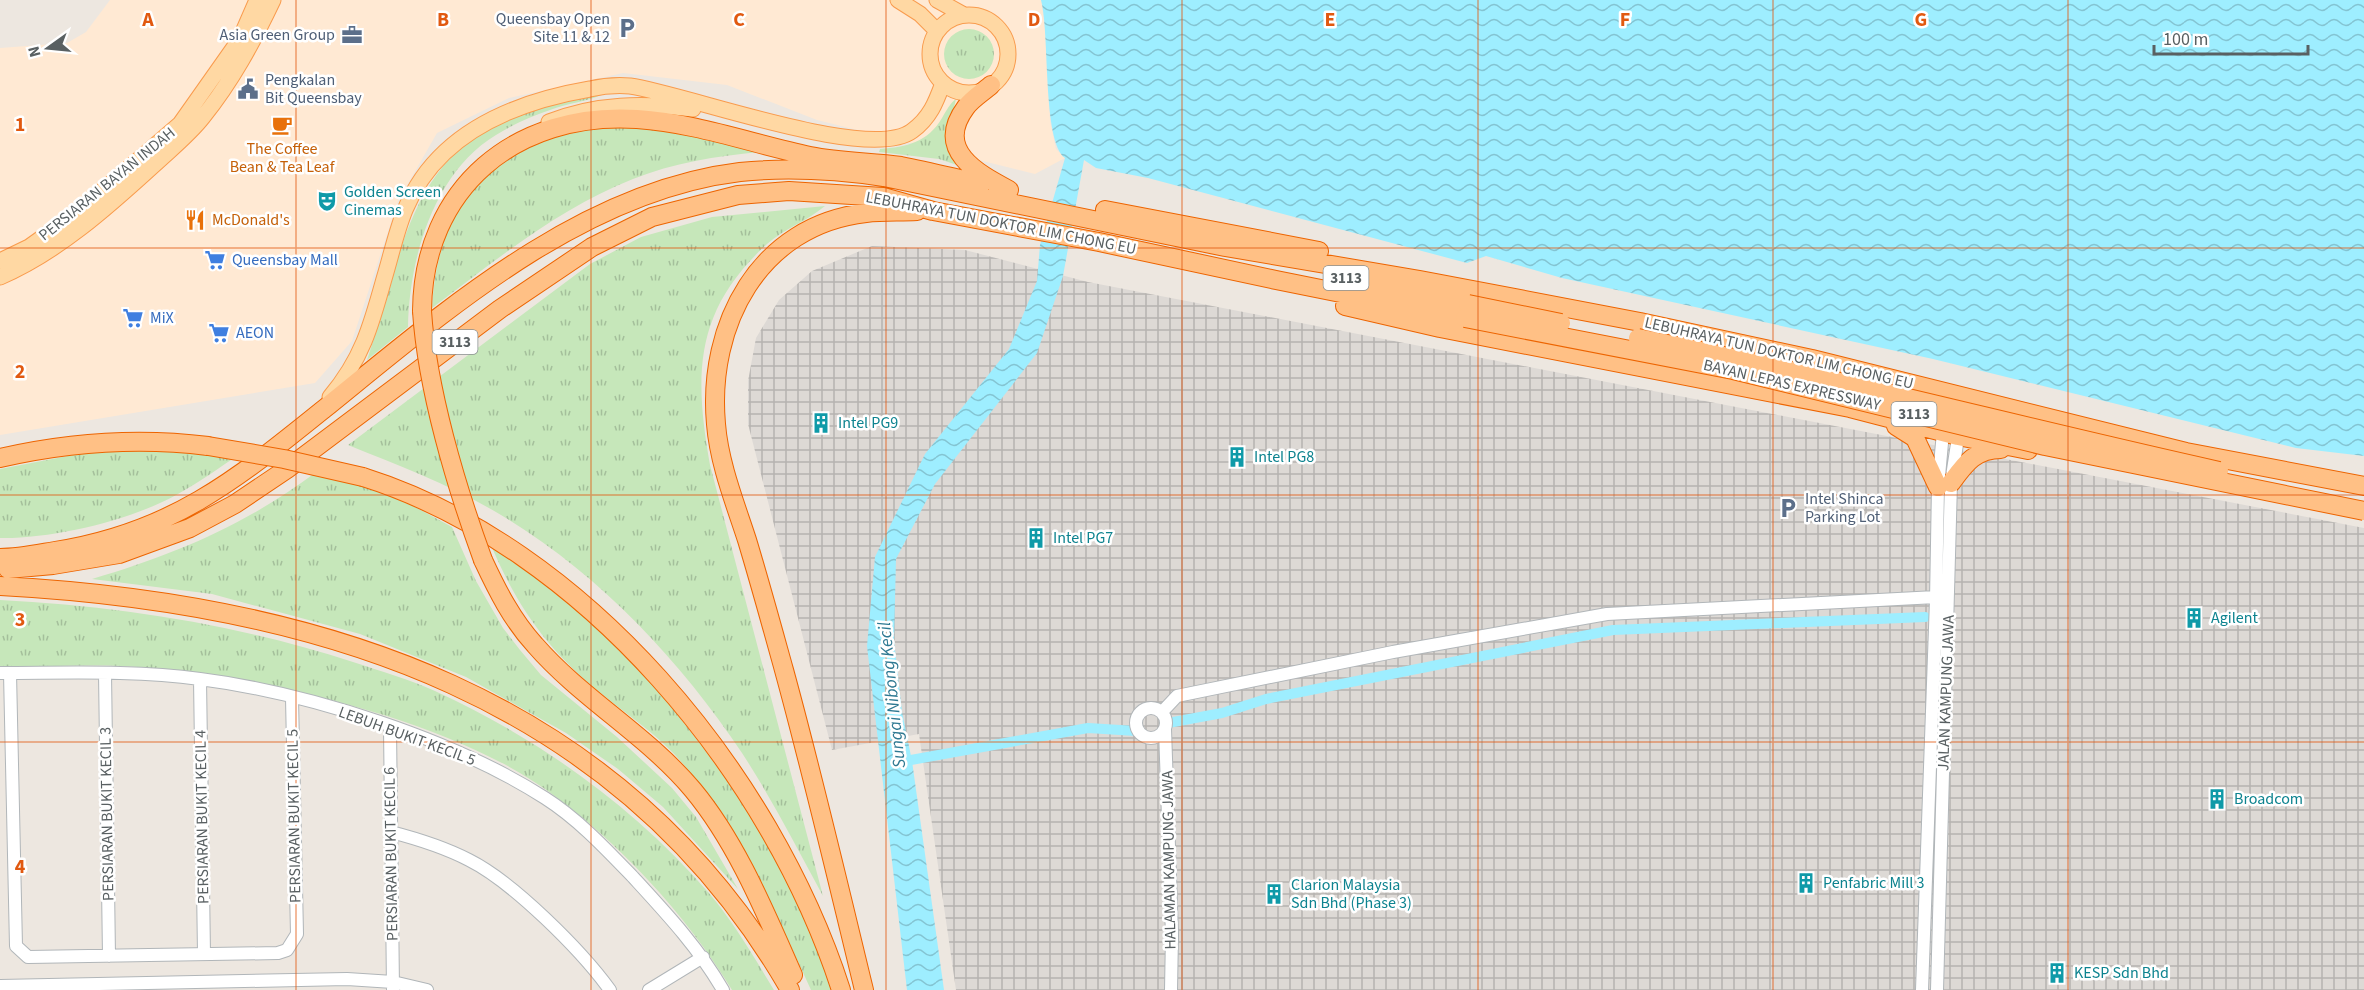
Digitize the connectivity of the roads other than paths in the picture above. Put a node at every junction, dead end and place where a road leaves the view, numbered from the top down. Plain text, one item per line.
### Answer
1 (257, 0) edge
2 (273, 0) edge
3 (898, 0) edge
4 (937, 0) edge
5 (964, 15) junction
6 (937, 31) junction
7 (943, 82) junction
8 (991, 86) junction
9 (735, 114) junction
10 (497, 153) junction
11 (1009, 190) junction
12 (1035, 201) junction
13 (933, 211) junction
14 (1102, 215) junction
15 (1225, 247) junction
16 (0, 261) edge
17 (0, 277) edge
18 (1276, 280) junction
19 (1420, 280) junction
20 (1466, 311) junction
21 (1964, 406) junction
22 (1850, 408) junction
23 (311, 419) junction
24 (1951, 434) junction
25 (2036, 452) junction
26 (0, 458) edge
27 (1944, 485) junction
28 (2364, 486) edge
29 (2364, 499) edge
30 (2364, 511) edge
31 (2364, 518) edge
32 (0, 558) edge
33 (0, 570) edge
34 (0, 586) edge
35 (1936, 597) junction
36 (105, 672) junction
37 (5, 673) edge
38 (200, 679) junction
39 (292, 698) junction
40 (1162, 712) junction
41 (390, 727) junction
42 (1165, 729) junction
43 (391, 832) junction
44 (204, 954) junction
45 (109, 956) junction
46 (703, 957) junction
47 (0, 986) edge
48 (217, 986) edge
49 (393, 986) edge
50 (427, 990) edge
51 (610, 990) edge
52 (649, 990) edge
53 (723, 990) edge
54 (790, 990) edge
55 (800, 990) edge
56 (841, 990) edge
57 (864, 990) edge
58 (1171, 990) edge
59 (1922, 990) edge
60 (1937, 990) edge

1 - 16 main road, PERSIARAN BAYAN INDAH
2 - 17 main road, PERSIARAN BAYAN INDAH
3 - 6 main road
4 - 5 main road
5 - 6 main road
5 - 8 main road
6 - 7 main road
7 - 8 main road
7 - 9 main road
8 - 11 highway
9 - 10 main road
9 - 23 main road
10 - 11 highway
10 - 55 highway, bridge
11 - 12 highway
12 - 14 highway, LEBUHRAYA TUN DOKTOR LIM CHONG EU / 3113
12 - 23 highway, LEBUHRAYA TUN DOKTOR LIM CHONG EU / 3113
13 - 18 highway, LEBUHRAYA TUN DOKTOR LIM CHONG EU / 3113
13 - 33 highway, LEBUHRAYA TUN DOKTOR LIM CHONG EU / 3113
13 - 57 highway
14 - 15 highway, LEBUHRAYA TUN DOKTOR LIM CHONG EU / 3113
14 - 19 highway
15 - 19 highway, LEBUHRAYA TUN DOKTOR LIM CHONG EU / 3113
15 - 20 highway, LEBUHRAYA TUN DOKTOR LIM CHONG EU / 3113
18 - 20 highway, LEBUHRAYA TUN DOKTOR LIM CHONG EU / 3113
18 - 22 highway, LEBUHRAYA TUN DOKTOR LIM CHONG EU / 3113
19 - 21 highway, LEBUHRAYA TUN DOKTOR LIM CHONG EU / 3113
20 - 29 highway, BAYAN LEPAS EXPRESSWAY / 3113, bridge
20 - 30 highway, BAYAN LEPAS EXPRESSWAY / 3113, bridge
21 - 24 highway
21 - 28 highway
22 - 24 highway, LEBUHRAYA TUN DOKTOR LIM CHONG EU / 3113
22 - 27 highway
23 - 32 highway, LEBUHRAYA TUN DOKTOR LIM CHONG EU / 3113
24 - 25 highway, LEBUHRAYA TUN DOKTOR LIM CHONG EU / 3113
24 - 27 street, JALAN KAMPUNG JAWA
25 - 27 highway
25 - 31 highway, LEBUHRAYA TUN DOKTOR LIM CHONG EU / 3113
26 - 56 highway, bridge
27 - 35 street, JALAN KAMPUNG JAWA
27 - 60 street, JALAN KAMPUNG JAWA
34 - 54 highway
35 - 40 street
35 - 59 street, JALAN KAMPUNG JAWA
36 - 37 street, LEBUH BUKIT KECIL 5
36 - 38 street, LEBUH BUKIT KECIL 5
36 - 45 street, PERSIARAN BUKIT KECIL 3
37 - 45 street
38 - 39 street, LEBUH BUKIT KECIL 5
38 - 44 street, PERSIARAN BUKIT KECIL 4
39 - 41 street, LEBUH BUKIT KECIL 5
39 - 44 street, PERSIARAN BUKIT KECIL 5
40 - 42 street
40 - 42 street
41 - 43 street, PERSIARAN BUKIT KECIL 6
41 - 46 street, LEBUH BUKIT KECIL 5
42 - 58 street, HALAMAN KAMPUNG JAWA
43 - 49 street, PERSIARAN BUKIT KECIL 6
43 - 51 street
44 - 45 street
46 - 52 street
46 - 53 street, LEBUH BUKIT KECIL 5
47 - 48 street
48 - 49 street
49 - 50 street

